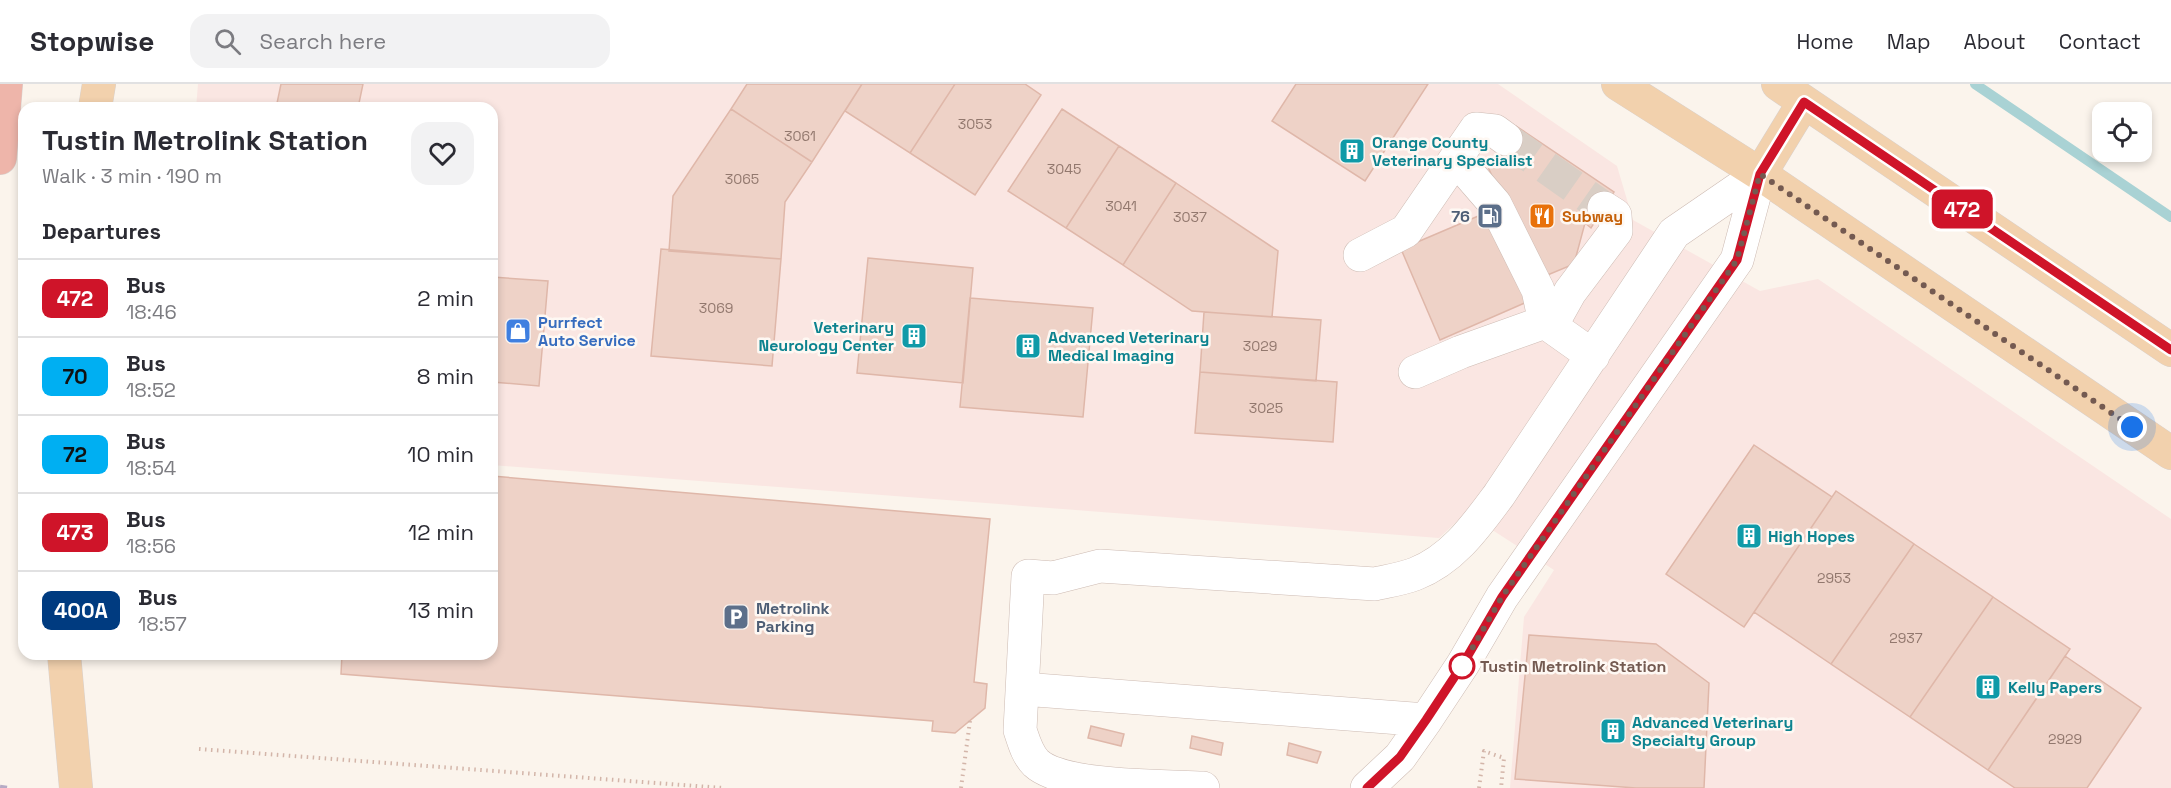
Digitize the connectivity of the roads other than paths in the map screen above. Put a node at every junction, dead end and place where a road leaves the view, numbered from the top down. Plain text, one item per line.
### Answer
1 (6, 84) edge
2 (99, 84) edge
3 (1618, 84) edge
4 (1791, 93) edge
5 (96, 102) edge
6 (1506, 139) tunnel mouth
7 (0, 158) edge
8 (1456, 159) junction
9 (1760, 174) junction
10 (1604, 208) tunnel mouth
11 (1360, 255) dead end
12 (1548, 324) junction
13 (2171, 350) edge
14 (1593, 356) junction
15 (1415, 372) dead end
16 (2171, 453) edge
17 (65, 660) edge
18 (1023, 689) junction
19 (1426, 720) junction
20 (76, 788) edge
21 (1203, 788) edge
22 (1367, 788) edge

1 - 7 highway
2 - 5 main road
3 - 9 main road
4 - 9 main road
4 - 13 main road
6 - 8 lane
8 - 11 lane
8 - 12 lane
9 - 14 lane
9 - 16 main road
9 - 19 lane
10 - 12 lane
12 - 14 lane
12 - 15 lane
14 - 18 lane
17 - 20 main road
18 - 19 lane
18 - 21 lane
19 - 22 lane

